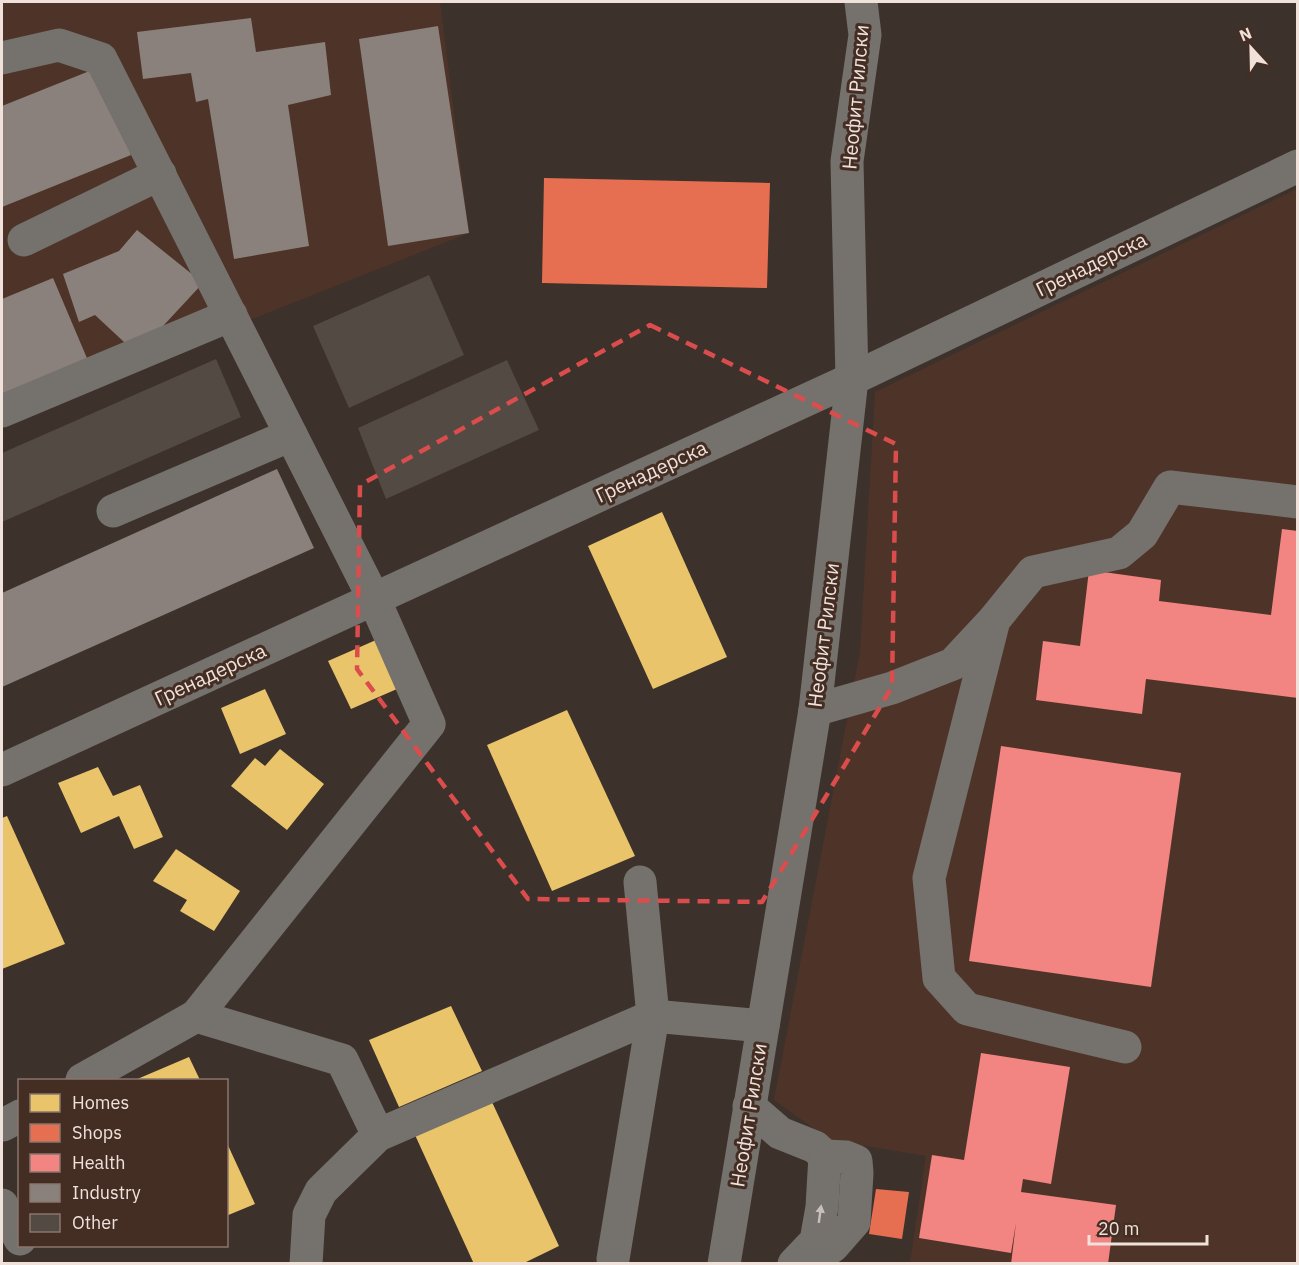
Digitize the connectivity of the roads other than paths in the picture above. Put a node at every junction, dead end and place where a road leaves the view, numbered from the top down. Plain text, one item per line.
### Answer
1 (861, 2) edge
2 (2, 58) edge
3 (1298, 166) edge
4 (160, 174) junction
5 (24, 240) dead end
6 (231, 315) junction
7 (852, 379) junction
8 (2, 411) edge
9 (291, 435) junction
10 (1298, 502) edge
11 (113, 511) dead end
12 (374, 599) junction
13 (994, 620) junction
14 (814, 710) junction
15 (2, 770) edge
16 (640, 882) dead end
17 (196, 1016) junction
18 (653, 1016) junction
19 (763, 1026) junction
20 (1125, 1047) dead end
21 (84, 1079) edge
22 (749, 1106) junction
23 (378, 1135) junction
24 (825, 1156) junction
25 (2, 1205) edge
26 (18, 1235) edge
27 (613, 1259) dead end
28 (306, 1263) edge
29 (724, 1263) edge
30 (794, 1263) edge
31 (801, 1263) edge

1 - 7 street, Неофит Рилски
2 - 4 street
3 - 7 street, Гренадерска
4 - 5 street
4 - 6 street
6 - 8 street
6 - 9 street
7 - 12 street, Гренадерска
7 - 14 street, Неофит Рилски
9 - 11 street
9 - 12 street
10 - 13 street
12 - 15 street, Гренадерска
12 - 17 street
13 - 14 street
13 - 20 street
14 - 19 street, Неофит Рилски
16 - 18 street
17 - 21 street
17 - 23 street
18 - 19 street
18 - 23 street
18 - 27 street
19 - 22 street, Неофит Рилски
22 - 24 street
22 - 29 street, Неофит Рилски
23 - 28 street
30 -> 24 street
24 - 31 street
25 - 26 street

